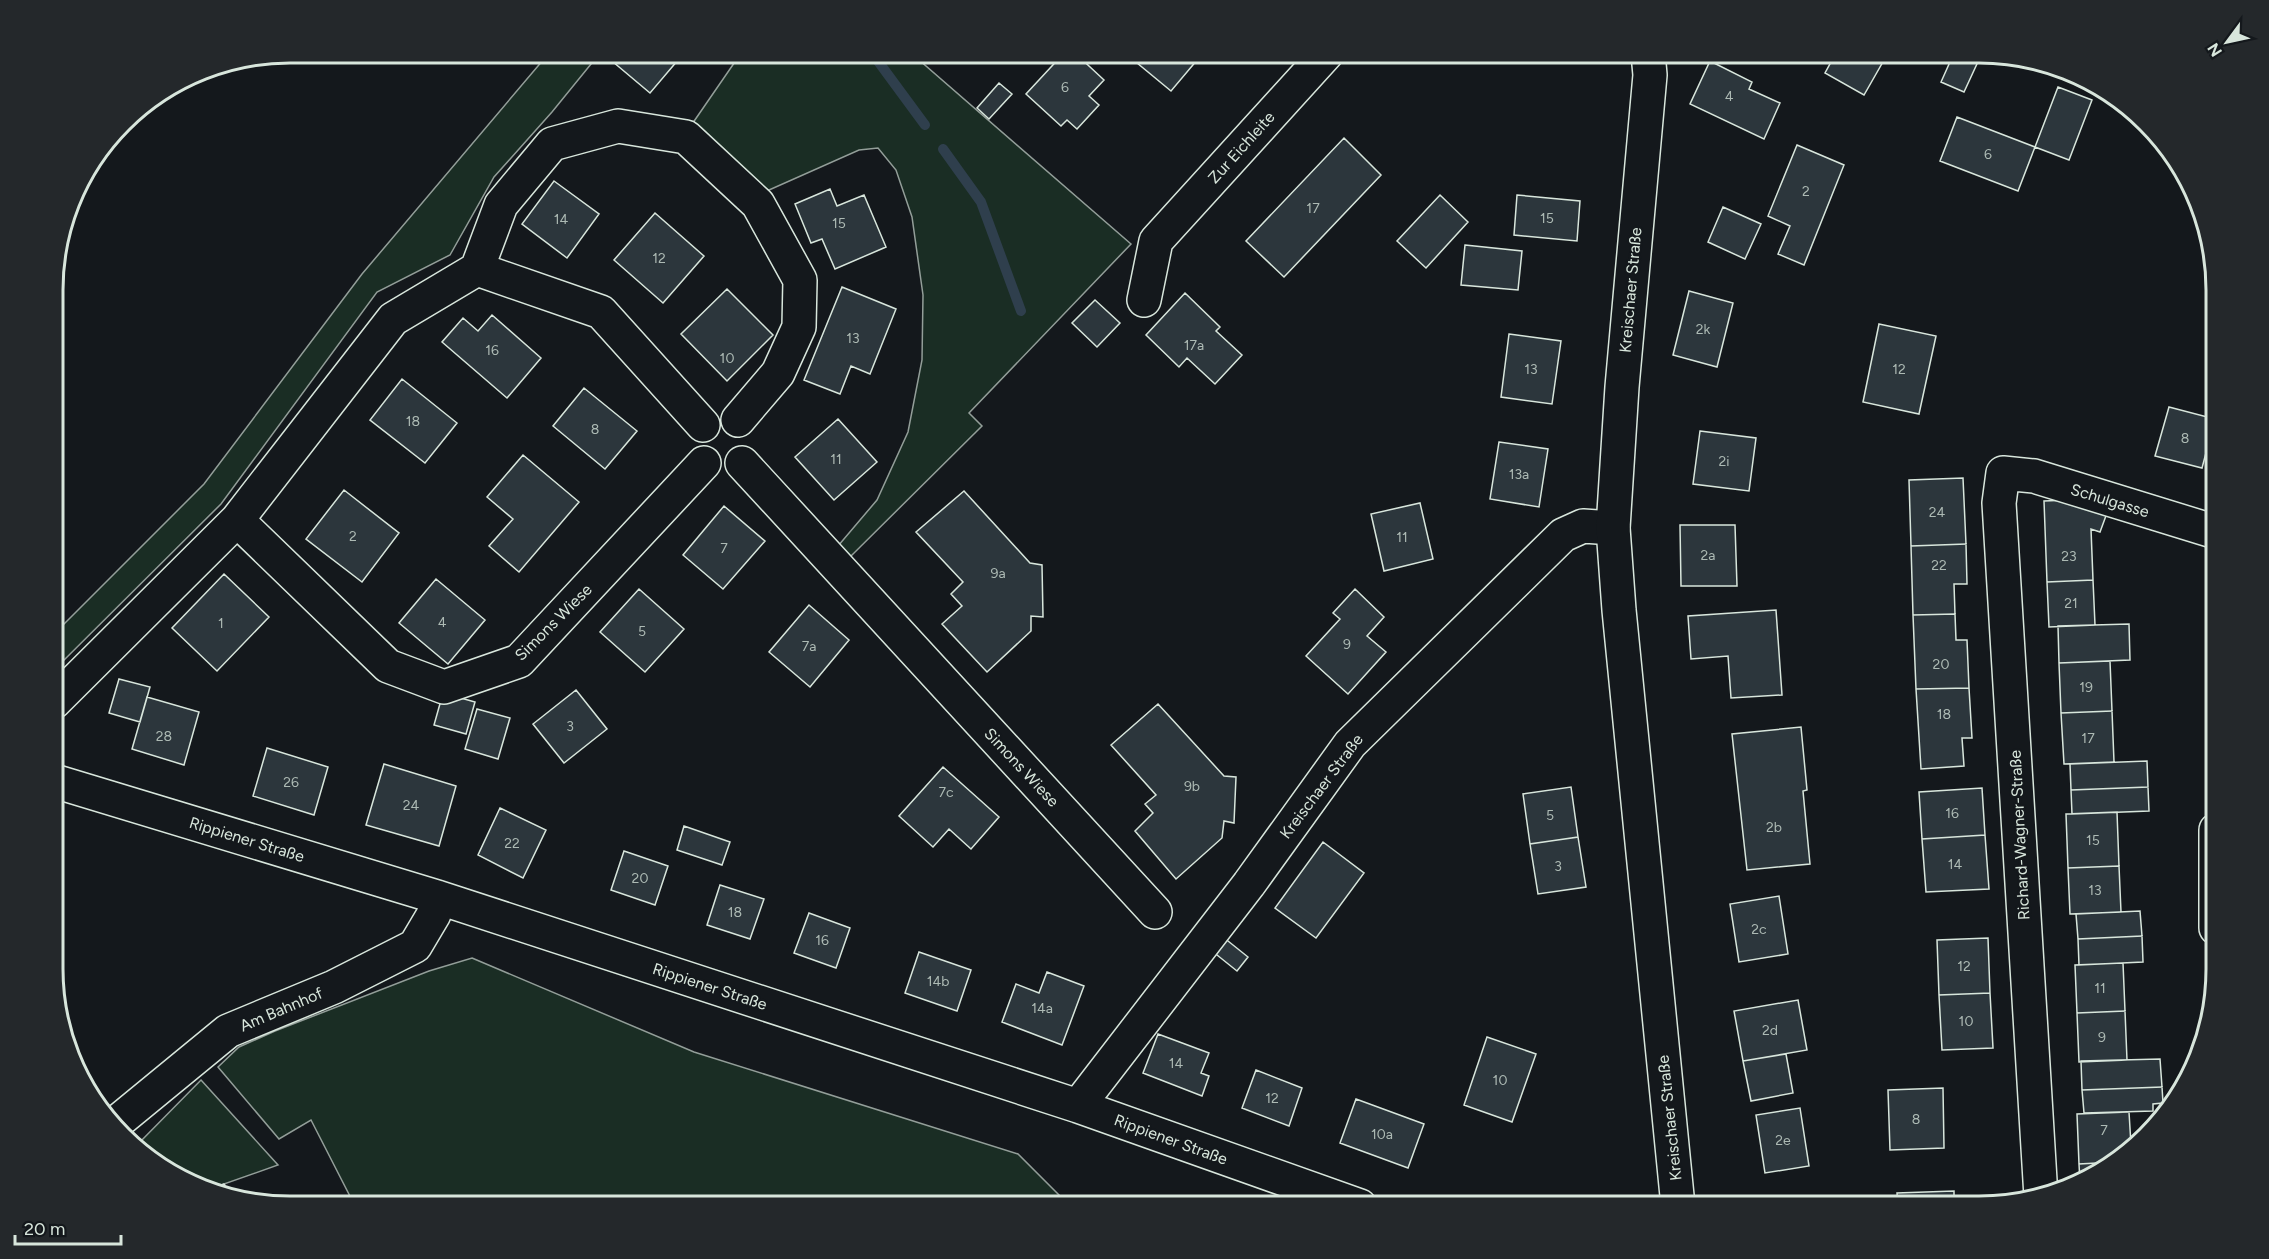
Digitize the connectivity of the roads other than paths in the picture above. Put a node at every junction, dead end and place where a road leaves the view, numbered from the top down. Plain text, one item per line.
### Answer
1 (1317, 63) edge
2 (1649, 63) edge
3 (477, 269) junction
4 (1144, 300) dead end
5 (738, 420) junction
6 (703, 425) junction
7 (704, 463) junction
8 (742, 463) junction
9 (2003, 473) joint
10 (237, 520) junction
11 (1613, 528) junction
12 (2206, 529) edge
13 (63, 693) edge
14 (63, 784) edge
15 (436, 897) junction
16 (1155, 912) dead end
17 (1078, 1106) junction
18 (119, 1119) edge
19 (2040, 1187) edge
20 (1332, 1196) edge
21 (1677, 1196) edge

1 - 4 street, Zur Eichleite
2 - 11 street, Kreischaer Straße
3 - 5 street
3 - 6 street
3 - 10 street
5 - 6 street
5 - 8 street
6 - 7 street
7 - 8 street
7 - 10 street, Simons Wiese
8 - 16 street, Simons Wiese
9 - 12 street, Schulgasse
9 - 19 street, Richard-Wagner-Straße
10 - 13 street
11 - 17 street, Kreischaer Straße
11 - 21 street, Kreischaer Straße
14 - 15 street, Rippiener Straße
15 - 17 street, Rippiener Straße
15 - 18 street, Am Bahnhof
17 - 20 street, Rippiener Straße

